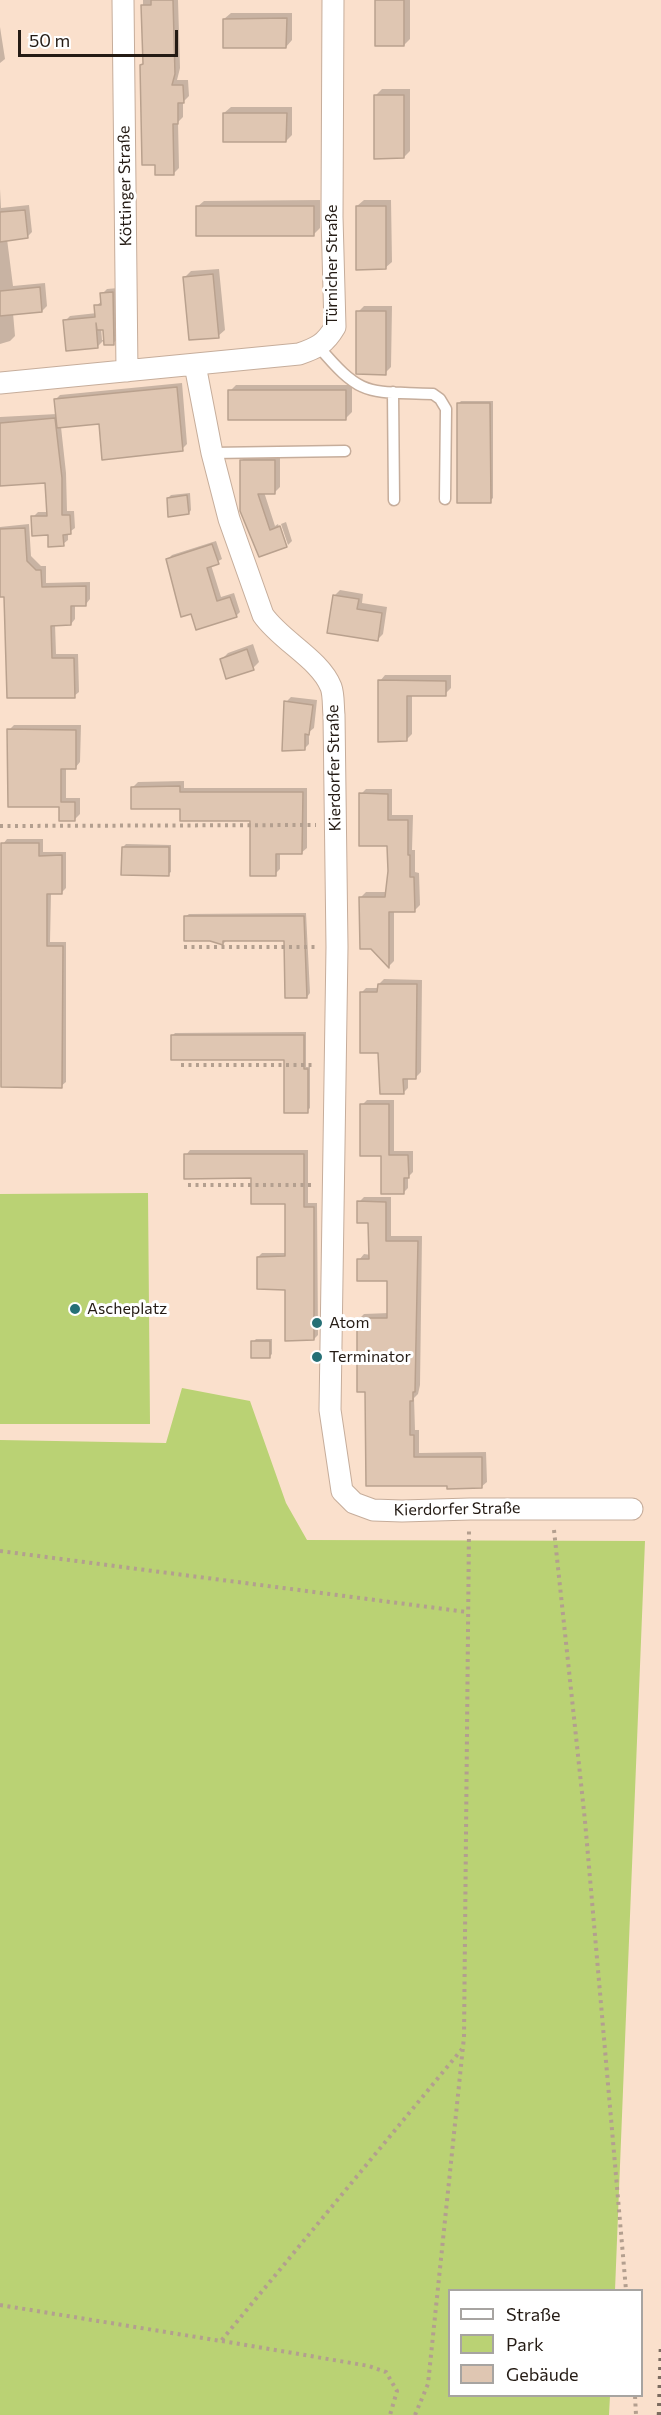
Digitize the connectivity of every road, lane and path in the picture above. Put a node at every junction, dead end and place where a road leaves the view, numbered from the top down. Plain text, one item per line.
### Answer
1 (123, 0) edge
2 (333, 0) edge
3 (319, 347) junction
4 (195, 365) junction
5 (128, 371) junction
6 (0, 383) edge
7 (393, 392) junction
8 (345, 451) dead end
9 (212, 453) junction
10 (445, 499) dead end
11 (394, 500) dead end
12 (335, 825) junction
13 (0, 826) edge
14 (184, 947) dead end
15 (337, 947) junction
16 (336, 1064) junction
17 (181, 1065) dead end
18 (188, 1185) dead end
19 (335, 1185) junction
20 (552, 1508) junction
21 (470, 1509) junction
22 (632, 1509) dead end
23 (0, 1551) edge
24 (467, 1612) junction
25 (463, 2048) junction
26 (626, 2289) edge
27 (0, 2305) edge
28 (221, 2341) junction
29 (635, 2397) edge
30 (390, 2415) edge
31 (415, 2415) edge
32 (636, 2415) edge

1 - 5 street, Köttinger Straße
2 - 3 street, Türnicher Straße
3 - 4 street, Türnicher Straße
3 - 7 lane
4 - 5 street, Türnicher Straße
4 - 9 street, Kierdorfer Straße
5 - 6 street, Türnicher Straße
7 - 10 lane
7 - 11 lane
8 - 9 lane
9 - 12 street, Kierdorfer Straße
12 - 13 path
12 - 15 street, Kierdorfer Straße
14 - 15 path
15 - 16 street, Kierdorfer Straße
16 - 17 path
16 - 19 street, Kierdorfer Straße
18 - 19 path
19 - 21 street, Kierdorfer Straße
20 - 21 street, Kierdorfer Straße
20 - 22 street, Kierdorfer Straße
20 - 26 path
21 - 24 path
23 - 24 path
24 - 25 path
25 - 28 path
25 - 31 path
27 - 28 path
28 - 30 path
29 - 32 path

